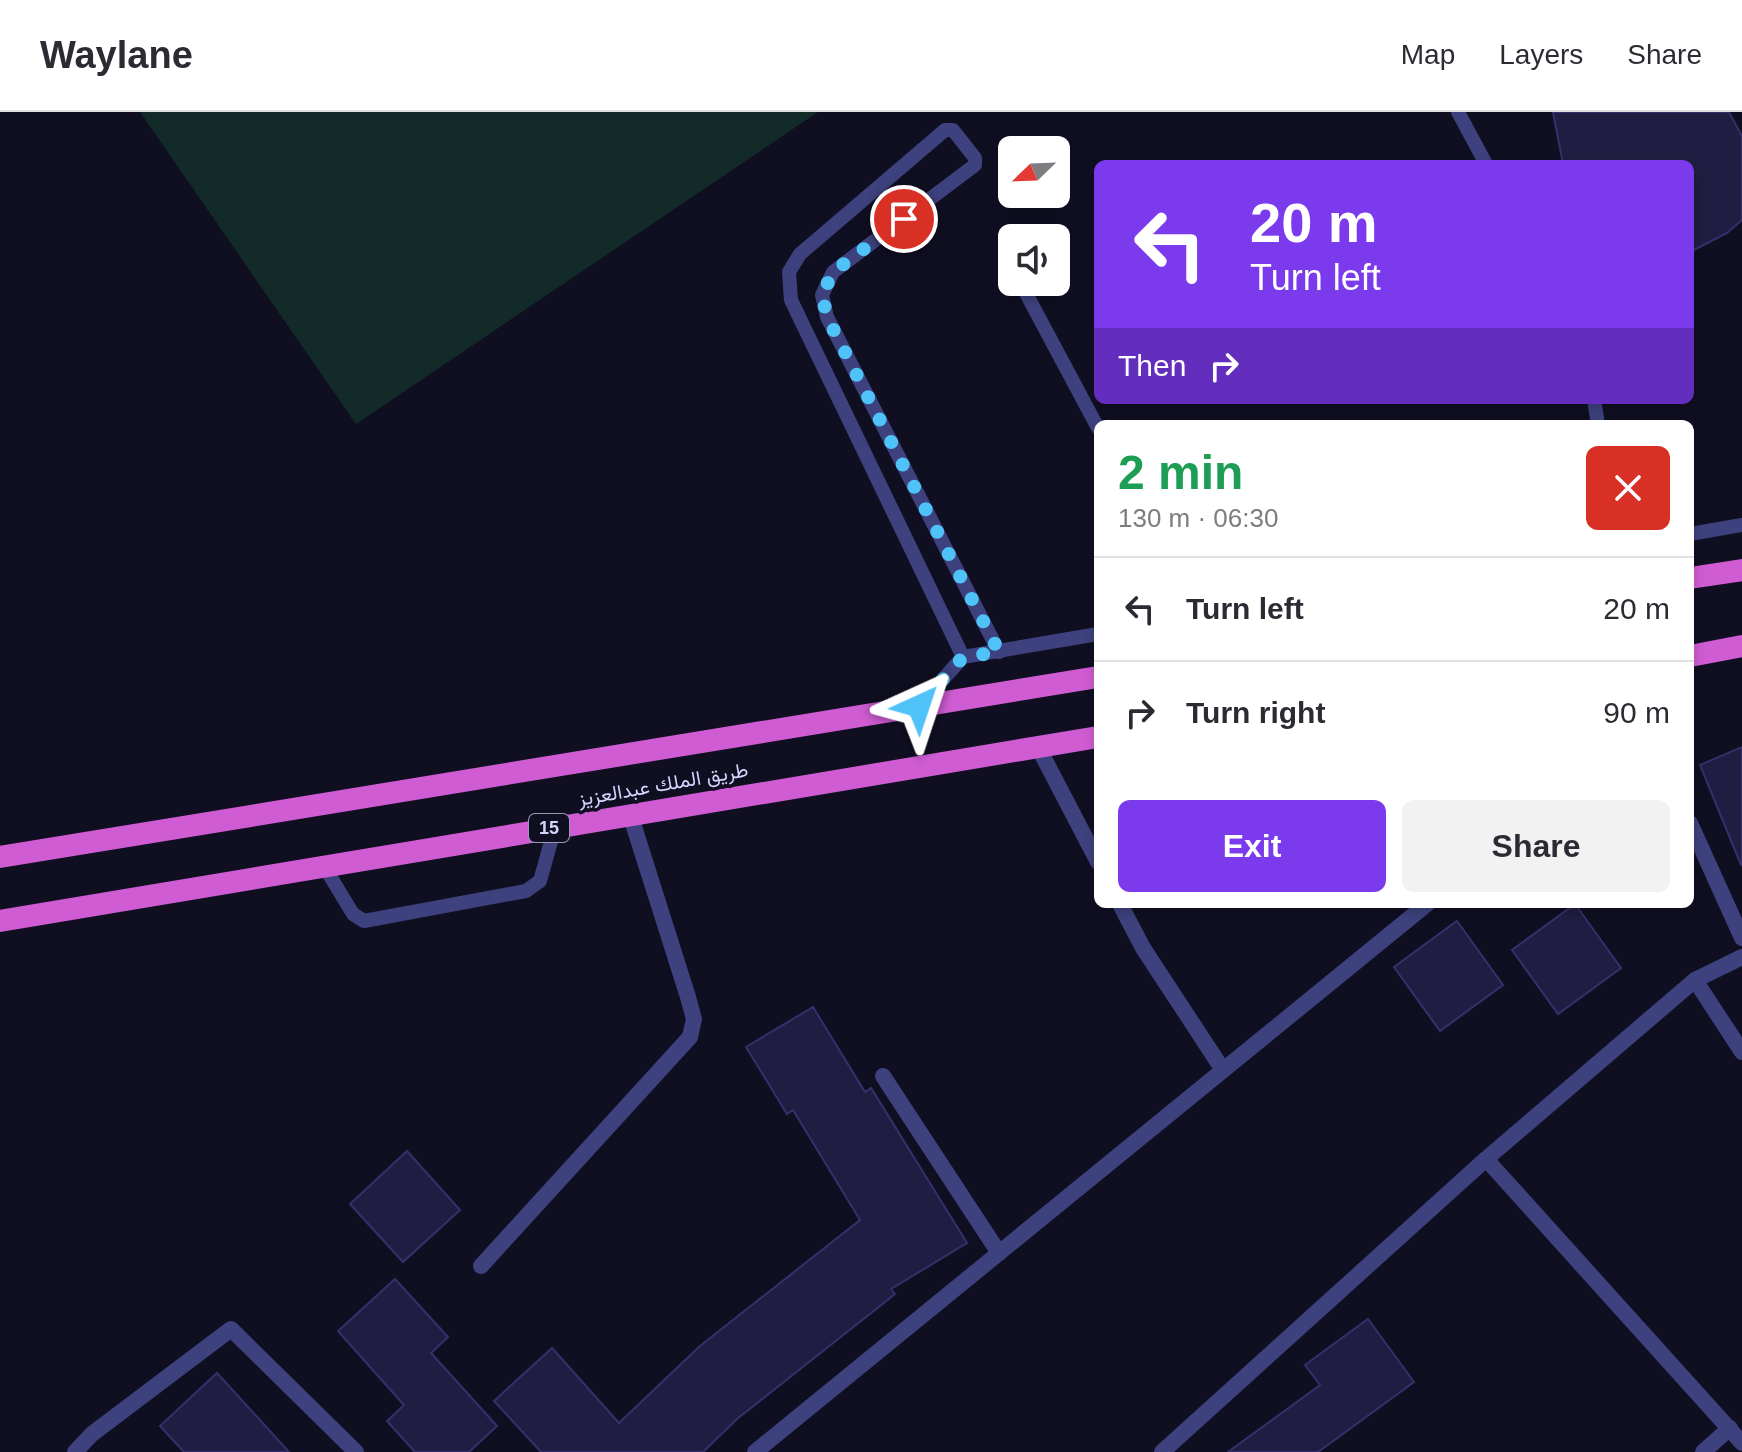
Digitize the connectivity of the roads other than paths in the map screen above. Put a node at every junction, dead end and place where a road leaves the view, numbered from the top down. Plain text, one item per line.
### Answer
1 (1458, 112) edge
2 (1484, 160) edge
3 (1027, 296) edge
4 (1094, 421) edge
5 (1742, 525) edge
6 (1694, 533) edge
7 (1742, 570) edge
8 (1694, 577) edge
9 (1094, 635) edge
10 (1742, 646) edge
11 (999, 652) junction
12 (1694, 655) edge
13 (963, 657) junction
14 (1094, 678) edge
15 (919, 706) junction
16 (1094, 738) edge
17 (1037, 745) junction
18 (630, 814) junction
19 (555, 827) junction
20 (1694, 832) edge
21 (1094, 854) edge
22 (0, 857) edge
23 (324, 866) junction
24 (1122, 908) edge
25 (1422, 908) edge
26 (0, 921) edge
27 (1742, 938) edge
28 (1742, 957) edge
29 (1695, 980) junction
30 (1742, 1052) edge
31 (1223, 1070) junction
32 (883, 1076) dead end
33 (1486, 1159) junction
34 (999, 1253) junction
35 (481, 1266) dead end
36 (1730, 1428) junction
37 (1742, 1443) edge
38 (75, 1452) edge
39 (356, 1452) edge
40 (755, 1452) edge
41 (1162, 1452) edge
42 (1703, 1452) edge

1 - 2 lane
3 - 4 lane
5 - 6 lane
7 - 8 highway
9 - 11 lane
10 - 12 highway
11 - 13 lane
11 - 13 lane
13 - 15 lane
14 - 15 highway, طريق الملك عبدالعزيز
15 - 22 highway, طريق الملك عبدالعزيز
16 - 17 highway, طريق الملك عبدالعزيز / 15
17 - 18 highway, طريق الملك عبدالعزيز / 15
17 - 21 street
18 - 19 highway, طريق الملك عبدالعزيز / 15
18 - 35 street
19 - 23 highway, طريق الملك عبدالعزيز / 15
19 - 23 lane
20 - 27 street
23 - 26 highway, طريق الملك عبدالعزيز / 15
24 - 31 street
25 - 31 street
28 - 29 street
29 - 30 street
29 - 33 street
31 - 34 street
32 - 34 street
33 - 36 street
33 - 41 street
34 - 40 street
36 - 37 street
36 - 42 street
38 - 39 street

